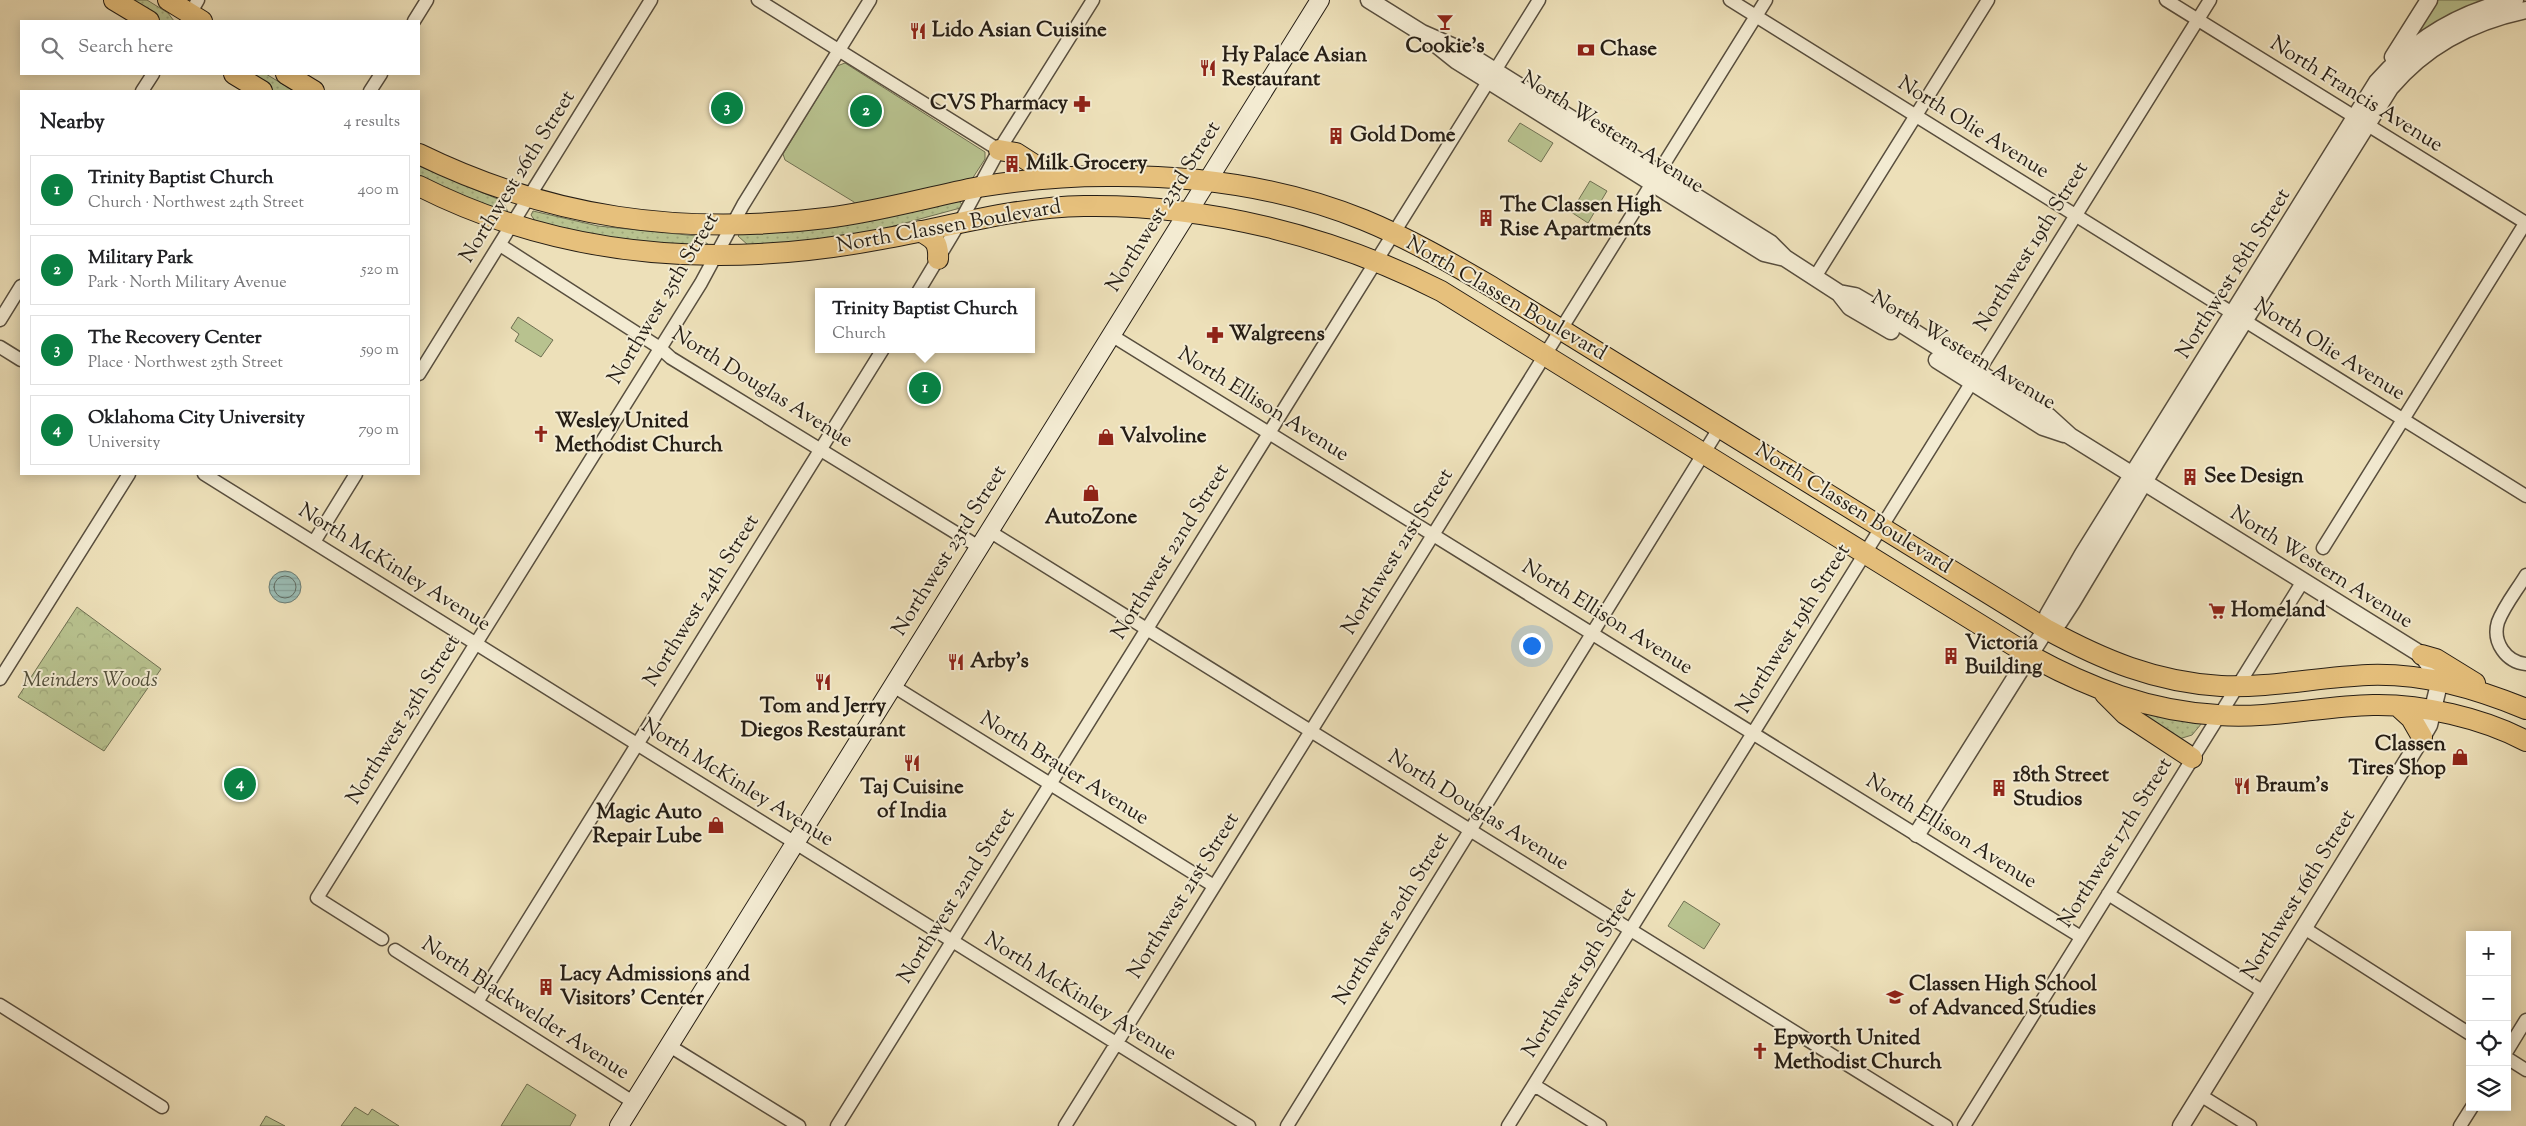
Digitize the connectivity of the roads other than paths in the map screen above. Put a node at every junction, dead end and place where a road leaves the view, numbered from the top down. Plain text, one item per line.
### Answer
1 (114, 0) edge
2 (168, 0) edge
3 (427, 0) edge
4 (651, 0) edge
5 (758, 0) edge
6 (870, 0) edge
7 (1093, 0) edge
8 (1320, 0) edge
9 (1369, 0) edge
10 (1539, 0) edge
11 (1730, 0) edge
12 (1766, 0) edge
13 (1988, 0) edge
14 (2166, 0) edge
15 (2210, 0) edge
16 (2429, 0) edge
17 (2515, 0) edge
18 (2526, 10) edge
19 (194, 14) edge
20 (1756, 16) junction
21 (146, 20) edge
22 (415, 20) edge
23 (2198, 20) junction
24 (839, 51) junction
25 (152, 75) edge
26 (236, 75) edge
27 (288, 75) edge
28 (380, 75) edge
29 (1492, 76) junction
30 (2377, 82) junction
31 (143, 90) edge
32 (260, 90) edge
33 (312, 90) edge
34 (371, 90) edge
35 (1915, 116) junction
36 (2361, 121) junction
37 (999, 150) junction
38 (420, 154) edge
39 (1055, 178) junction
40 (1655, 178) junction
41 (1207, 180) junction
42 (420, 186) edge
43 (979, 187) junction
44 (528, 199) junction
45 (1188, 213) junction
46 (2076, 215) junction
47 (960, 222) junction
48 (2526, 223) edge
49 (733, 225) junction
50 (512, 226) junction
51 (920, 231) junction
52 (1393, 234) junction
53 (500, 244) junction
54 (715, 256) junction
55 (938, 259) junction
56 (1375, 262) junction
57 (1814, 277) junction
58 (20, 288) edge
59 (920, 288) edge
60 (2239, 317) junction
61 (0, 320) edge
62 (1561, 330) junction
63 (1111, 335) junction
64 (0, 347) edge
65 (660, 348) junction
66 (880, 353) edge
67 (1545, 355) junction
68 (20, 359) edge
69 (420, 372) edge
70 (1974, 377) junction
71 (2402, 419) junction
72 (1720, 428) junction
73 (1269, 433) junction
74 (820, 449) junction
75 (1704, 454) junction
76 (128, 475) edge
77 (206, 475) edge
78 (355, 475) edge
79 (2139, 479) junction
80 (2526, 496) edge
81 (1882, 526) junction
82 (989, 531) junction
83 (1433, 534) junction
84 (2094, 537) junction
85 (314, 542) junction
86 (2108, 546) junction
87 (979, 547) junction
88 (2323, 548) dead end
89 (1864, 554) junction
90 (2526, 575) edge
91 (2303, 581) junction
92 (1147, 629) junction
93 (2046, 629) junction
94 (1593, 633) junction
95 (476, 643) junction
96 (2029, 655) junction
97 (2422, 655) junction
98 (2526, 664) edge
99 (0, 679) edge
100 (2440, 680) junction
101 (892, 686) junction
102 (2238, 686) junction
103 (2102, 691) junction
104 (2497, 698) junction
105 (2400, 708) junction
106 (2526, 709) edge
107 (2433, 711) junction
108 (2219, 715) junction
109 (1311, 731) junction
110 (1753, 732) junction
111 (2422, 737) junction
112 (2526, 741) edge
113 (636, 744) junction
114 (2192, 758) junction
115 (1050, 784) junction
116 (1470, 830) junction
117 (1917, 834) junction
118 (794, 842) junction
119 (1214, 886) junction
120 (2108, 894) junction
121 (2304, 928) junction
122 (1630, 930) junction
123 (2081, 937) junction
124 (382, 939) dead end
125 (952, 942) junction
126 (395, 950) dead end
127 (2264, 992) junction
128 (477, 1002) junction
129 (0, 1005) edge
130 (2526, 1020) edge
131 (2466, 1031) edge
132 (1116, 1043) junction
133 (2511, 1044) edge
134 (668, 1045) junction
135 (2511, 1061) edge
136 (2526, 1070) edge
137 (1534, 1085) junction
138 (2200, 1095) junction
139 (633, 1102) junction
140 (162, 1107) dead end
141 (2469, 1111) edge
142 (619, 1126) edge
143 (799, 1126) edge
144 (837, 1126) edge
145 (1065, 1126) edge
146 (1249, 1126) edge
147 (1287, 1126) edge
148 (1508, 1126) edge
149 (1600, 1126) edge
150 (1946, 1126) edge
151 (1964, 1126) edge
152 (2180, 1126) edge
153 (2250, 1126) edge
154 (2460, 1126) edge

1 - 21 main road
2 - 19 main road
3 - 22 street
4 - 44 street, Northwest 26th Street
5 - 24 street
6 - 24 street, Northwest 25th Street
7 - 37 street
8 - 41 main road, Northwest 23rd Street
9 - 29 street, North Western Avenue
10 - 29 street, Northwest 22nd Street
11 - 20 street, North Olie Avenue
12 - 20 street, Northwest 21st Street
13 - 35 street
14 - 23 street, North Francis Avenue
15 - 23 street, Northwest 19th Street
16 - 30 street
17 - 30 street, Northwest 18th Street
18 - 36 street, Northwest 18th Street
20 - 35 street, North Olie Avenue
20 - 40 street, Northwest 21st Street
23 - 36 street, North Francis Avenue
23 - 46 street, Northwest 19th Street
24 - 37 street
24 - 49 street, Northwest 25th Street
25 - 31 street
26 - 32 main road
27 - 33 main road
28 - 34 street
29 - 40 street, North Western Avenue
29 - 52 street, Northwest 22nd Street
30 - 36 street, Northwest 18th Street
35 - 46 street, North Olie Avenue
35 - 57 street
36 - 48 street, North Francis Avenue
36 - 60 street, Northwest 18th Street
37 - 39 main road
37 - 43 street
38 - 44 main road, North Classen Boulevard
39 - 41 main road, North Classen Boulevard
39 - 43 main road, North Classen Boulevard
40 - 57 street, North Western Avenue
40 - 62 street, Northwest 21st Street
41 - 45 main road, Northwest 23rd Street
41 - 52 main road, North Classen Boulevard
42 - 50 main road, North Classen Boulevard
43 - 47 street
43 - 49 main road, North Classen Boulevard
44 - 49 main road, North Classen Boulevard
44 - 50 street, Northwest 26th Street
45 - 47 main road, North Classen Boulevard
45 - 56 main road, North Classen Boulevard
45 - 63 main road, Northwest 23rd Street
46 - 60 street, North Olie Avenue
46 - 70 street, Northwest 19th Street
47 - 51 main road, North Classen Boulevard
47 - 55 street
48 - 71 street
49 - 54 street, Northwest 25th Street
50 - 53 street, Northwest 26th Street
50 - 54 main road, North Classen Boulevard
51 - 54 main road, North Classen Boulevard
51 - 55 main road
52 - 56 street, Northwest 22nd Street
52 - 62 main road, North Classen Boulevard
53 - 65 street, North Douglas Avenue
53 - 69 street, Northwest 26th Street
54 - 65 street, Northwest 25th Street
55 - 59 street
56 - 67 main road, North Classen Boulevard
56 - 73 street, Northwest 22nd Street
57 - 70 street, North Western Avenue
58 - 61 street
60 - 71 street, North Olie Avenue
60 - 79 street, Northwest 18th Street
62 - 67 street, Northwest 21st Street
62 - 72 main road, North Classen Boulevard
63 - 73 street, North Ellison Avenue
63 - 82 main road, Northwest 23rd Street
64 - 68 street
65 - 74 street, North Douglas Avenue
65 - 95 street, Northwest 25th Street
66 - 74 street, Northwest 24th Street
67 - 75 main road, North Classen Boulevard
67 - 83 street, Northwest 21st Street
70 - 79 street, North Western Avenue
70 - 81 street, Northwest 19th Street
71 - 80 street, North Olie Avenue
71 - 88 street
72 - 75 street, Northwest 20th Street
72 - 81 main road, North Classen Boulevard
73 - 83 street, North Ellison Avenue
73 - 92 street, Northwest 22nd Street
74 - 87 street, North Douglas Avenue
74 - 113 street, Northwest 24th Street
75 - 89 main road, North Classen Boulevard
75 - 94 street, Northwest 20th Street
76 - 99 street
77 - 85 street, North McKinley Avenue
78 - 85 street
79 - 84 street, Northwest 18th Street
79 - 86 street, Northwest 18th Street
79 - 91 street, North Western Avenue
81 - 89 street, Northwest 19th Street
81 - 93 main road, North Classen Boulevard
82 - 87 main road, Northwest 23rd Street
82 - 92 street, North Douglas Avenue
83 - 94 street, North Ellison Avenue
83 - 109 street, Northwest 21st Street
84 - 86 street
84 - 93 street, Northwest 18th Street
85 - 95 street, North McKinley Avenue
86 - 93 street, Northwest 18th Street
87 - 101 main road, Northwest 23rd Street
89 - 96 main road, North Classen Boulevard
89 - 110 street, Northwest 19th Street
90 - 98 street
91 - 97 street, North Western Avenue
91 - 102 street, Northwest 17th Street
92 - 109 street, North Douglas Avenue
92 - 115 street, Northwest 22nd Street
93 - 96 street, Northwest 18th Street
93 - 102 main road, North Classen Boulevard
94 - 110 street, North Ellison Avenue
94 - 116 street, Northwest 20th Street
95 - 113 street, North McKinley Avenue
95 - 124 street, Northwest 25th Street
96 - 103 main road, North Classen Boulevard
96 - 117 street, Northwest 18th Street
97 - 100 street, North Western Avenue
97 - 104 main road
100 - 102 main road, North Classen Boulevard
100 - 104 main road, North Classen Boulevard
100 - 107 street, Northwest 16th Street
101 - 115 street, North Brauer Avenue
101 - 118 main road, Northwest 23rd Street
102 - 108 street, Northwest 17th Street
103 - 108 main road, North Classen Boulevard
103 - 114 main road
104 - 106 main road, North Classen Boulevard
105 - 107 main road, North Classen Boulevard
105 - 108 main road, North Classen Boulevard
105 - 111 main road
107 - 111 street, Northwest 16th Street
107 - 112 main road, North Classen Boulevard
108 - 114 street, Northwest 17th Street
109 - 116 street, North Douglas Avenue
109 - 119 street, Northwest 21st Street
110 - 117 street, North Ellison Avenue
110 - 122 street, Northwest 19th Street
111 - 121 street, Northwest 16th Street
113 - 118 street, North McKinley Avenue
113 - 128 street, Northwest 24th Street
114 - 120 street, Northwest 17th Street
115 - 119 street, North Brauer Avenue
115 - 125 street, Northwest 22nd Street
116 - 122 street, North Douglas Avenue
116 - 147 street, Northwest 20th Street
117 - 123 street, North Ellison Avenue
118 - 125 street, North McKinley Avenue
118 - 134 main road, Northwest 23rd Street
119 - 132 street, Northwest 21st Street
120 - 123 street, Northwest 17th Street
120 - 127 street
121 - 127 street, Northwest 16th Street
121 - 131 street
122 - 137 street, Northwest 19th Street
122 - 150 street, North Douglas Avenue
123 - 151 street, Northwest 17th Street
125 - 132 street, North McKinley Avenue
125 - 144 street, Northwest 22nd Street
126 - 128 street, North Blackwelder Avenue
127 - 138 street, Northwest 16th Street
128 - 139 street, North Blackwelder Avenue
129 - 140 street
130 - 133 street
132 - 145 street, Northwest 21st Street
132 - 146 street, North McKinley Avenue
134 - 139 main road, Northwest 23rd Street
134 - 143 street
135 - 136 street
137 - 148 street, Northwest 19th Street
137 - 149 street
138 - 152 street, Northwest 16th Street
138 - 153 street
139 - 142 main road, Northwest 23rd Street
141 - 154 street

